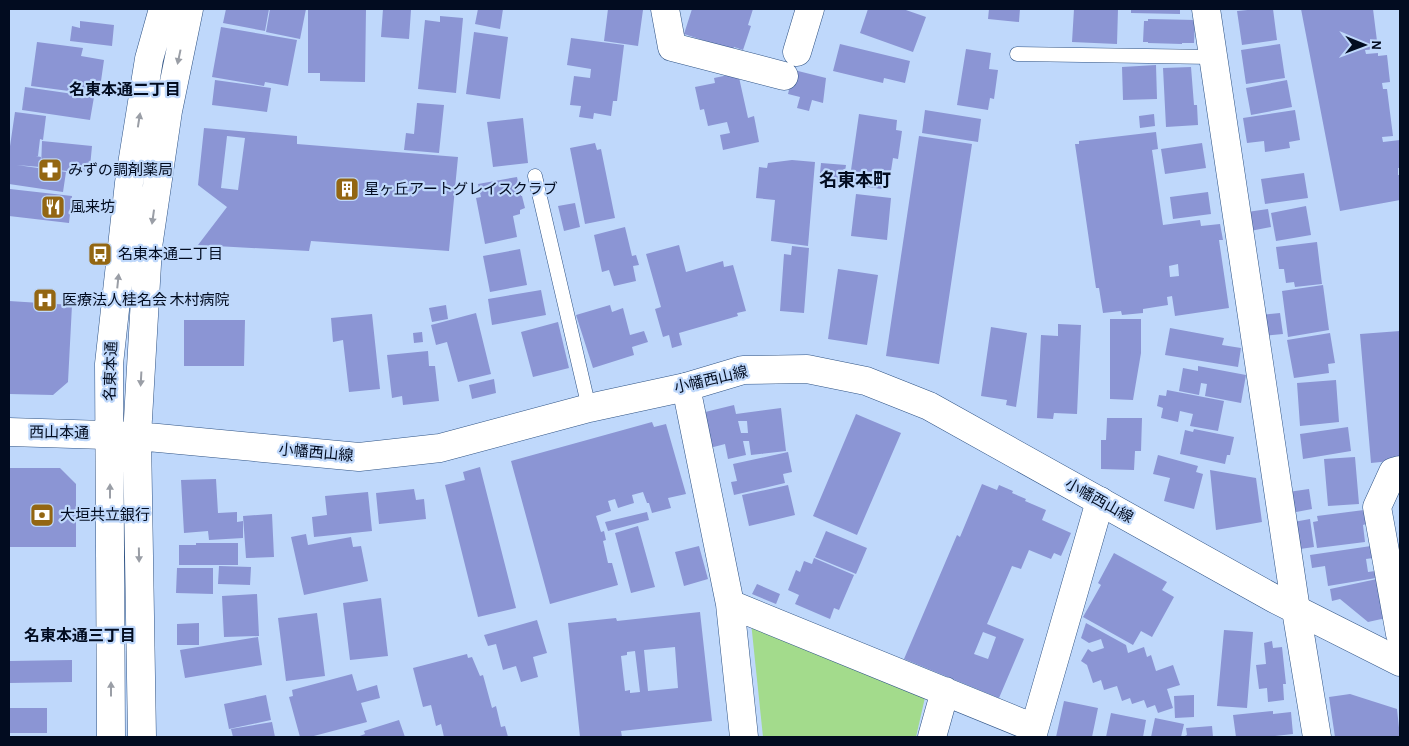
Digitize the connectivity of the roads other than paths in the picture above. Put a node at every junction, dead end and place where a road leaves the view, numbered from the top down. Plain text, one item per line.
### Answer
1 (163, 9) edge
2 (189, 9) edge
3 (665, 9) edge
4 (810, 9) edge
5 (1206, 9) edge
6 (797, 52) dead end
7 (1017, 54) dead end
8 (1212, 57) junction
9 (784, 76) dead end
10 (535, 176) dead end
11 (686, 387) junction
12 (589, 408) junction
13 (9, 432) edge
14 (110, 434) junction
15 (138, 436) junction
16 (1400, 470) edge
17 (1100, 501) junction
18 (730, 604) junction
19 (1296, 610) junction
20 (1400, 634) edge
21 (1400, 662) edge
22 (945, 692) junction
23 (1033, 732) edge
24 (111, 737) edge
25 (142, 737) edge
26 (744, 737) edge
27 (932, 737) edge
28 (1317, 737) edge

14 -> 1 street, 名東本通
2 -> 15 street, 名東本通
3 - 9 street
4 - 6 street
5 - 8 street
7 - 8 lane
8 - 19 street
10 - 12 lane
11 - 12 street, 小幡西山線
11 - 17 street, 小幡西山線
11 - 18 street
12 - 15 street, 小幡西山線
13 - 14 street, 西山本通
14 - 15 street, 小幡西山線
24 -> 14 street, 名東本通
15 -> 25 street, 名東本通
16 - 20 street
17 - 19 street, 小幡西山線
17 - 23 street
18 - 22 street
18 - 26 street
19 - 21 street, 小幡西山線
19 - 28 street
22 - 23 street
22 - 27 street

